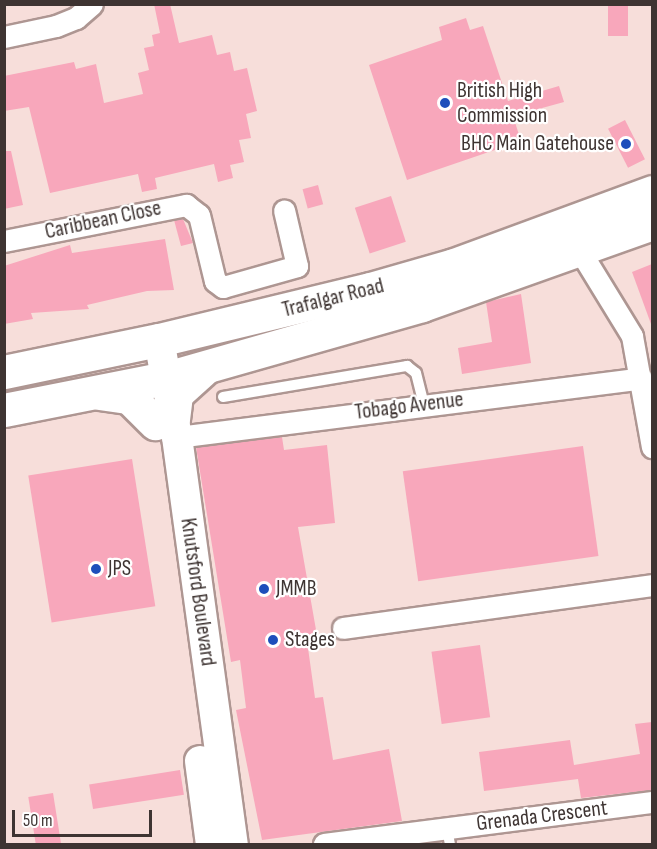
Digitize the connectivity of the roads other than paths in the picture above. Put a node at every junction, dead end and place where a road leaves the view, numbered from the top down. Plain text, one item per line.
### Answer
1 (91, 5) edge
2 (4, 37) edge
3 (652, 192) edge
4 (284, 210) dead end
5 (647, 225) edge
6 (4, 242) edge
7 (580, 251) junction
8 (150, 343) junction
9 (209, 367) junction
10 (4, 372) edge
11 (641, 378) junction
12 (157, 380) junction
13 (79, 394) junction
14 (223, 397) dead end
15 (424, 404) junction
16 (4, 410) edge
17 (168, 426) junction
18 (652, 447) edge
19 (652, 585) edge
20 (343, 628) dead end
21 (652, 802) edge
22 (448, 837) edge
23 (211, 844) edge
24 (233, 844) edge
25 (324, 844) edge

1 - 2 street
3 - 8 main road, Trafalgar Road
4 - 6 street, Caribbean Close
5 - 7 main road, Trafalgar Road
7 - 9 main road, Trafalgar Road
7 - 11 street
8 - 10 main road, Trafalgar Road
8 - 12 main road, Knutsford Boulevard
9 - 12 main road, Trafalgar Road
9 - 17 main road
11 - 15 street, Tobago Avenue
11 - 18 street
12 - 13 main road, Trafalgar Road
12 - 17 main road, Knutsford Boulevard
13 - 16 main road, Trafalgar Road
13 - 17 main road
14 - 15 lane
15 - 17 street, Tobago Avenue
17 - 23 main road, Knutsford Boulevard
17 - 24 main road, Knutsford Boulevard
19 - 20 street
21 - 22 street, Grenada Crescent
22 - 25 street, Grenada Crescent

